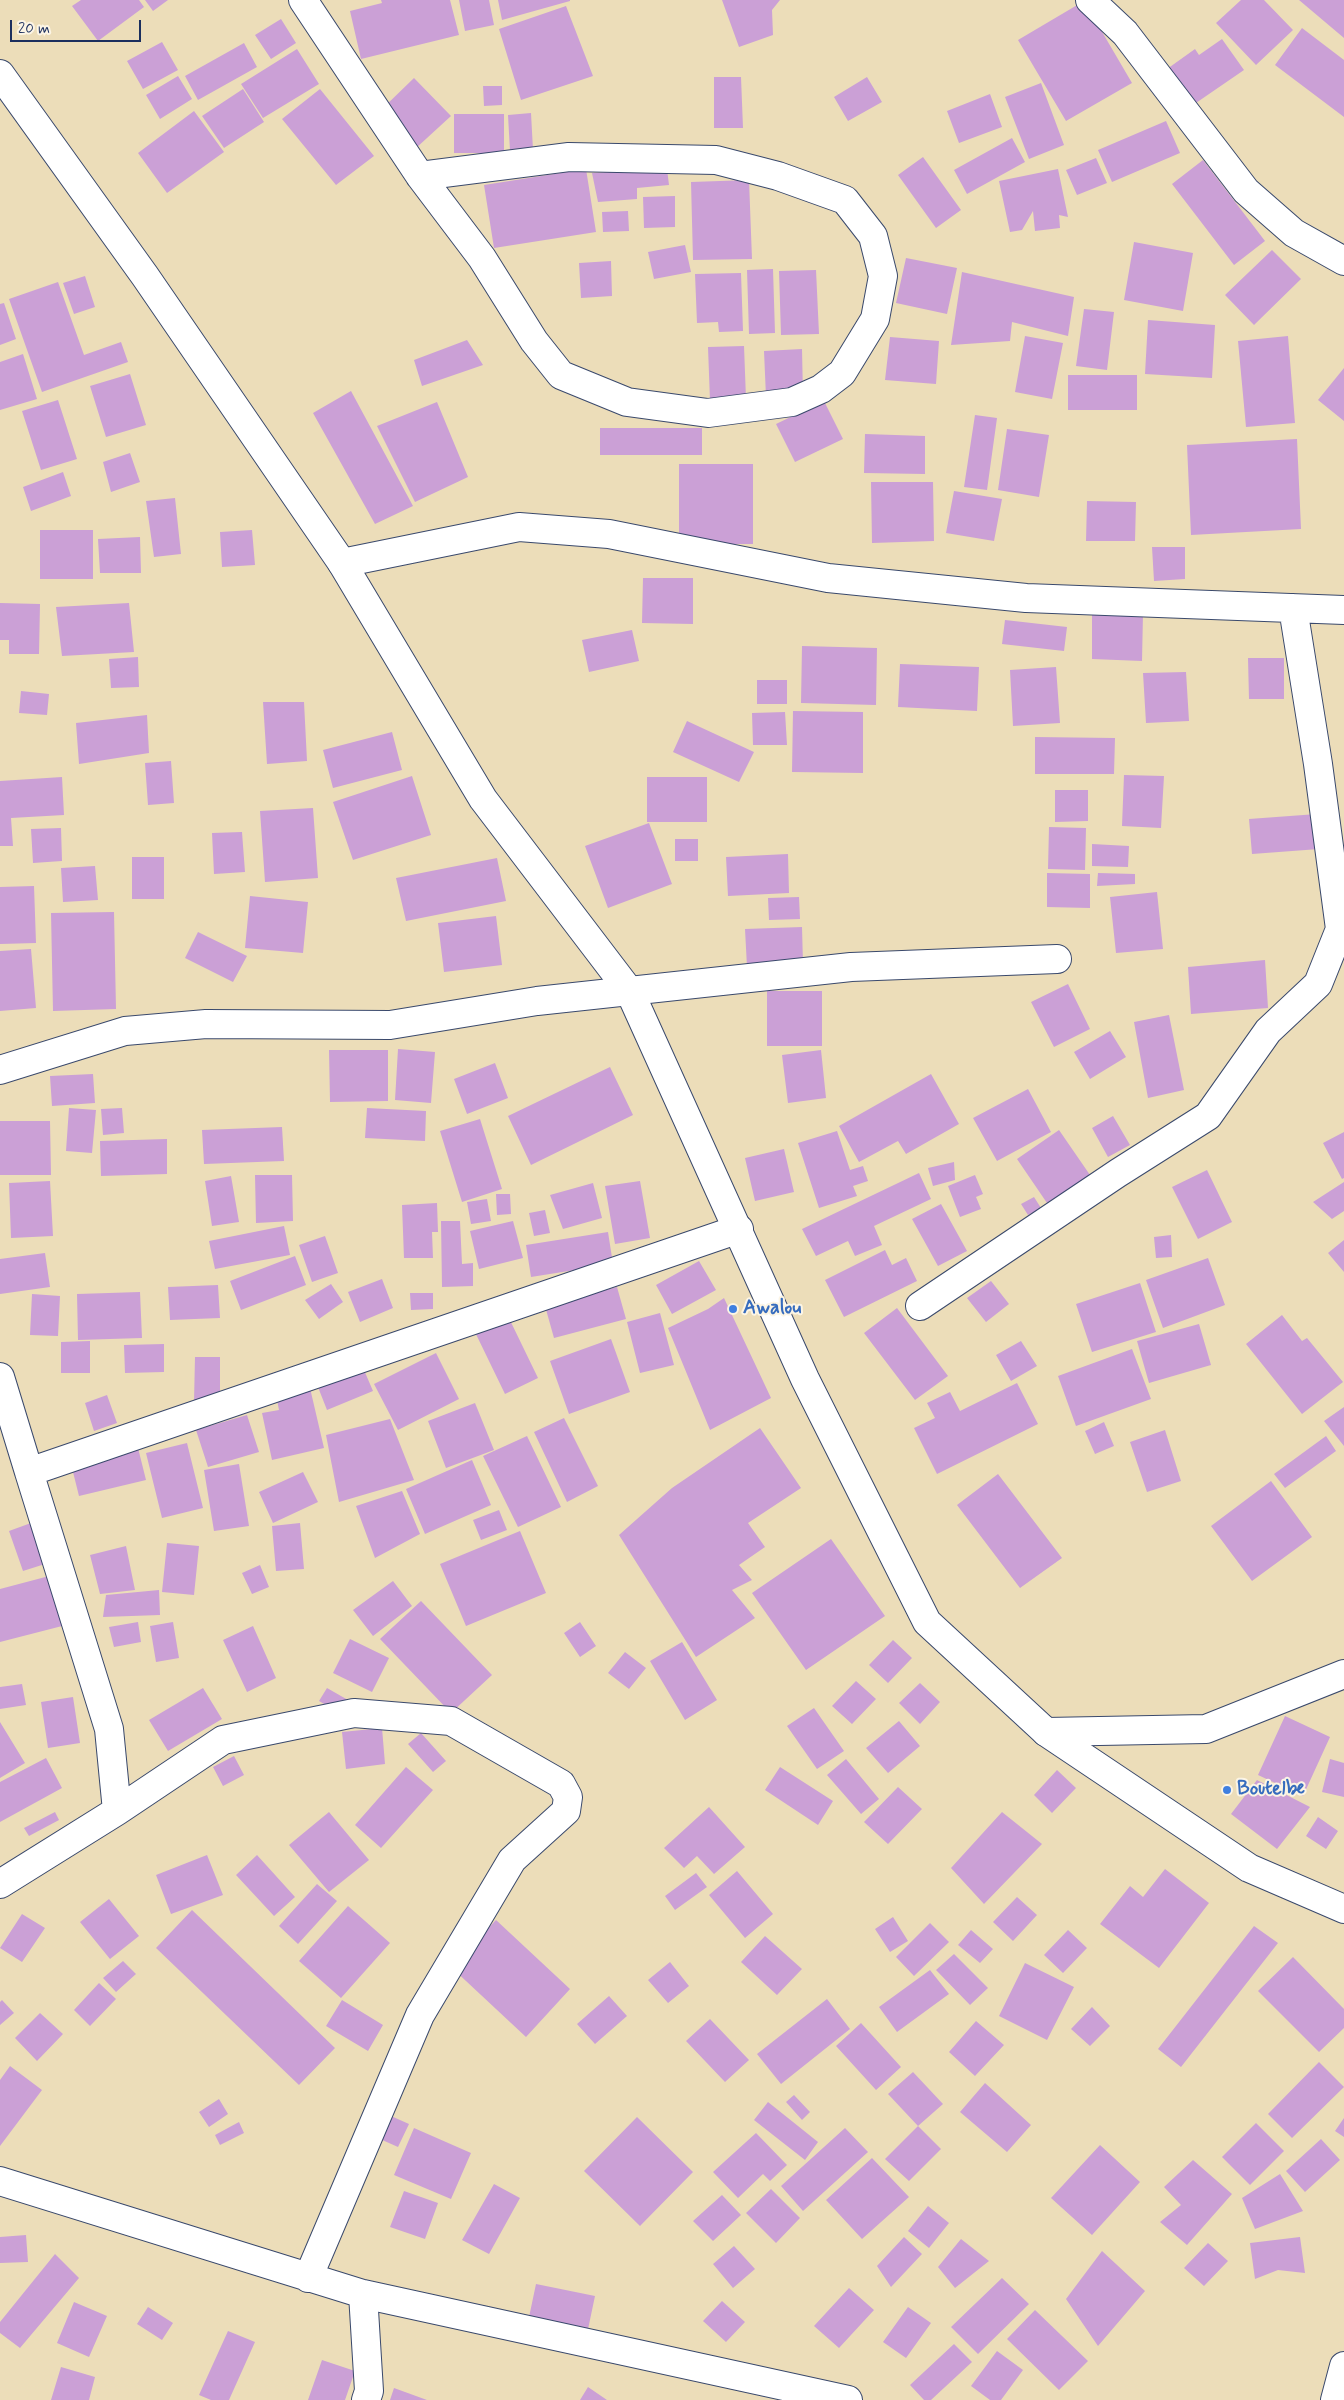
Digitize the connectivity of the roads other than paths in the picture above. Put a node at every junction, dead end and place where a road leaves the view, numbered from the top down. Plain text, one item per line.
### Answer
1 (303, 0) edge
2 (1090, 0) edge
3 (0, 74) edge
4 (420, 176) junction
5 (1344, 262) edge
6 (342, 563) junction
7 (1293, 608) junction
8 (1344, 610) edge
9 (1057, 958) dead end
10 (630, 992) junction
11 (0, 1070) edge
12 (738, 1229) junction
13 (920, 1306) dead end
14 (0, 1377) edge
15 (28, 1472) junction
16 (1344, 1674) edge
17 (1046, 1732) junction
18 (117, 1811) junction
19 (0, 1884) edge
20 (1344, 1909) edge
21 (0, 2181) edge
22 (308, 2278) junction
23 (363, 2294) junction
24 (1344, 2366) edge
25 (366, 2400) edge
26 (848, 2400) edge
27 (1335, 2400) edge

1 - 4 street
2 - 5 street
3 - 6 street
4 - 4 street
6 - 7 street
6 - 10 street
7 - 8 street
7 - 13 street
9 - 10 street
10 - 11 street
10 - 12 street
12 - 15 street
12 - 17 street
14 - 15 street
15 - 18 street
16 - 17 street
17 - 20 street
18 - 19 street
18 - 22 street
21 - 22 street
22 - 23 street
23 - 25 street
23 - 26 street
24 - 27 street

